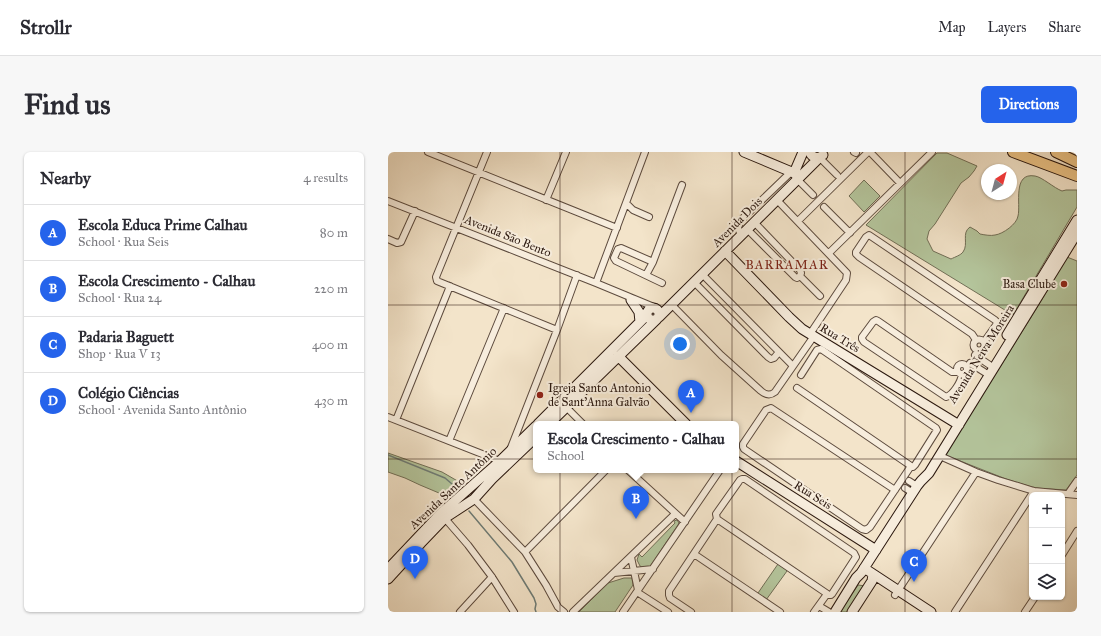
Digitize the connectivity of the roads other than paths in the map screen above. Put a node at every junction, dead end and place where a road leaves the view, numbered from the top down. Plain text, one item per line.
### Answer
1 (428, 152) edge
2 (486, 152) edge
3 (566, 152) edge
4 (645, 152) edge
5 (744, 152) edge
6 (803, 152) edge
7 (810, 152) edge
8 (869, 152) edge
9 (932, 152) edge
10 (1013, 152) edge
11 (1056, 152) edge
12 (822, 154) edge
13 (1077, 162) edge
14 (1051, 166) junction
15 (478, 172) junction
16 (795, 176) junction
17 (837, 176) dead end
18 (1077, 176) edge
19 (1077, 179) edge
20 (900, 183) junction
21 (682, 185) dead end
22 (813, 195) dead end
23 (546, 200) junction
24 (777, 200) junction
25 (388, 201) edge
26 (626, 203) junction
27 (824, 207) dead end
28 (414, 211) junction
29 (649, 217) dead end
30 (1077, 220) edge
31 (754, 222) junction
32 (798, 222) junction
33 (456, 227) junction
34 (617, 228) junction
35 (744, 232) junction
36 (850, 233) junction
37 (1077, 233) edge
38 (388, 239) edge
39 (608, 251) junction
40 (725, 251) junction
41 (829, 253) junction
42 (616, 254) junction
43 (653, 262) junction
44 (702, 274) junction
45 (577, 275) junction
46 (646, 275) junction
47 (800, 276) junction
48 (694, 282) junction
49 (596, 283) junction
50 (662, 283) dead end
51 (450, 286) junction
52 (619, 293) junction
53 (820, 296) dead end
54 (631, 300) junction
55 (671, 304) junction
56 (504, 308) junction
57 (653, 313) junction
58 (640, 322) junction
59 (557, 330) junction
60 (812, 335) junction
61 (976, 340) junction
62 (984, 342) junction
63 (779, 352) junction
64 (977, 353) junction
65 (618, 356) junction
66 (968, 364) junction
67 (793, 366) junction
68 (989, 370) junction
69 (960, 373) junction
70 (800, 375) dead end
71 (797, 388) dead end
72 (566, 407) junction
73 (388, 417) edge
74 (396, 420) junction
75 (541, 421) edge
76 (552, 421) edge
77 (580, 421) edge
78 (683, 421) edge
79 (956, 423) junction
80 (533, 429) edge
81 (533, 440) edge
82 (449, 441) junction
83 (509, 453) junction
84 (940, 456) junction
85 (500, 462) junction
86 (739, 463) edge
87 (910, 466) junction
88 (976, 472) junction
89 (603, 473) edge
90 (631, 473) edge
91 (718, 473) edge
92 (1077, 481) edge
93 (913, 486) junction
94 (895, 490) junction
95 (1034, 491) junction
96 (1068, 494) junction
97 (1077, 495) edge
98 (474, 499) junction
99 (675, 514) junction
100 (443, 516) junction
101 (717, 519) junction
102 (685, 522) junction
103 (1077, 531) edge
104 (1065, 549) edge
105 (876, 550) junction
106 (525, 552) junction
107 (694, 554) junction
108 (631, 557) junction
109 (388, 569) edge
110 (653, 569) junction
111 (634, 571) junction
112 (863, 571) junction
113 (614, 573) junction
114 (492, 577) junction
115 (872, 577) junction
116 (388, 579) edge
117 (638, 591) junction
118 (897, 593) junction
119 (827, 594) junction
120 (1033, 600) edge
121 (819, 606) junction
122 (924, 611) edge
123 (460, 612) edge
124 (514, 612) edge
125 (564, 612) edge
126 (573, 612) edge
127 (623, 612) edge
128 (668, 612) edge
129 (691, 612) edge
130 (780, 612) edge
131 (814, 612) edge
132 (829, 612) edge
133 (835, 612) edge
134 (852, 612) edge
135 (955, 612) edge
136 (1025, 612) edge

1 - 15 street
2 - 15 street
3 - 23 street
4 - 26 street
5 - 16 street
6 - 16 street
7 - 12 street
8 - 20 street
8 - 32 street
9 - 20 street
10 - 14 main road
11 - 13 main road
12 - 16 street, Avenida Dois
12 - 17 street
14 - 18 main road
14 - 19 street
15 - 23 street
15 - 33 street
16 - 22 street
16 - 24 street, Avenida Dois
16 - 35 street
20 - 36 street
21 - 43 street
23 - 34 street
24 - 31 street, Avenida Dois
24 - 32 street
25 - 28 street, Avenida São Bento
26 - 29 street
26 - 34 street
27 - 36 street
28 - 33 street, Avenida São Bento
28 - 38 street
30 - 68 street, Avenida Neiva Moreira
31 - 35 street, Avenida Dois
31 - 47 street
32 - 41 street
33 - 45 street, Avenida São Bento
33 - 51 street
34 - 39 street
35 - 40 street, Avenida Dois
35 - 47 street
36 - 41 street
37 - 68 street, Avenida Neiva Moreira
39 - 42 street
39 - 49 street
40 - 44 street, Avenida Dois
40 - 60 street, Rua Três
41 - 60 street
42 - 43 street
42 - 46 street
43 - 46 street
44 - 48 street, Avenida Dois
44 - 63 street
45 - 49 street, Avenida São Bento
45 - 59 street
46 - 50 street
47 - 53 street
48 - 55 street, Avenida Dois
48 - 63 street
49 - 52 street, Avenida São Bento
51 - 56 street
51 - 74 street
52 - 54 street, Avenida São Bento
52 - 57 street, Avenida São Bento
54 - 57 street, Avenida São Bento
54 - 58 street
55 - 57 street, Avenida Dois
55 - 67 street
56 - 59 street
56 - 82 street
57 - 58 street, Avenida Santo Antônio
57 - 65 street
58 - 75 street, Avenida Santo Antônio
59 - 83 street
60 - 67 street
60 - 79 street, Rua Três
61 - 62 street
61 - 62 street
61 - 64 street
62 - 64 street
63 - 67 street
64 - 66 street
64 - 68 street
65 - 72 street
65 - 78 street
66 - 68 street
66 - 69 street
68 - 79 street, Avenida Neiva Moreira
69 - 69 street
70 - 87 street
71 - 87 street
72 - 76 street
72 - 77 street
73 - 74 street
74 - 82 street
79 - 84 street, Avenida Neiva Moreira
79 - 93 street, Avenida Neiva Moreira
80 - 83 street, Avenida Santo Antônio
81 - 98 street, Avenida Santo Antônio
82 - 85 street
83 - 85 street, Avenida Santo Antônio
84 - 88 street
84 - 93 street, Avenida Neiva Moreira
85 - 100 street, Avenida Santo Antônio
86 - 105 street, Rua Seis
87 - 94 street
88 - 95 street
88 - 118 street
89 - 106 street
90 - 99 street
91 - 102 street
92 - 96 street
93 - 105 street, Avenida Neiva Moreira
94 - 94 street
95 - 96 street
95 - 135 street
96 - 97 street
98 - 100 street, Avenida Santo Antônio
98 - 106 street
99 - 102 street
99 - 108 street
100 - 109 street, Avenida Santo Antônio
100 - 114 street
100 - 116 street, Avenida Santo Antônio
101 - 107 street
101 - 119 street
101 - 119 street
102 - 110 street
103 - 104 street
105 - 112 street, Avenida Neiva Moreira
106 - 125 street
107 - 129 street
107 - 130 street
108 - 111 street
108 - 113 street
110 - 111 street
110 - 117 street
111 - 113 street
111 - 117 street
112 - 115 street
112 - 133 street, Avenida Neiva Moreira
113 - 126 street
114 - 123 street
114 - 124 street
115 - 118 street
115 - 134 street
117 - 127 street
117 - 128 street
118 - 122 street
119 - 121 street
120 - 136 street
121 - 131 street
121 - 132 street

